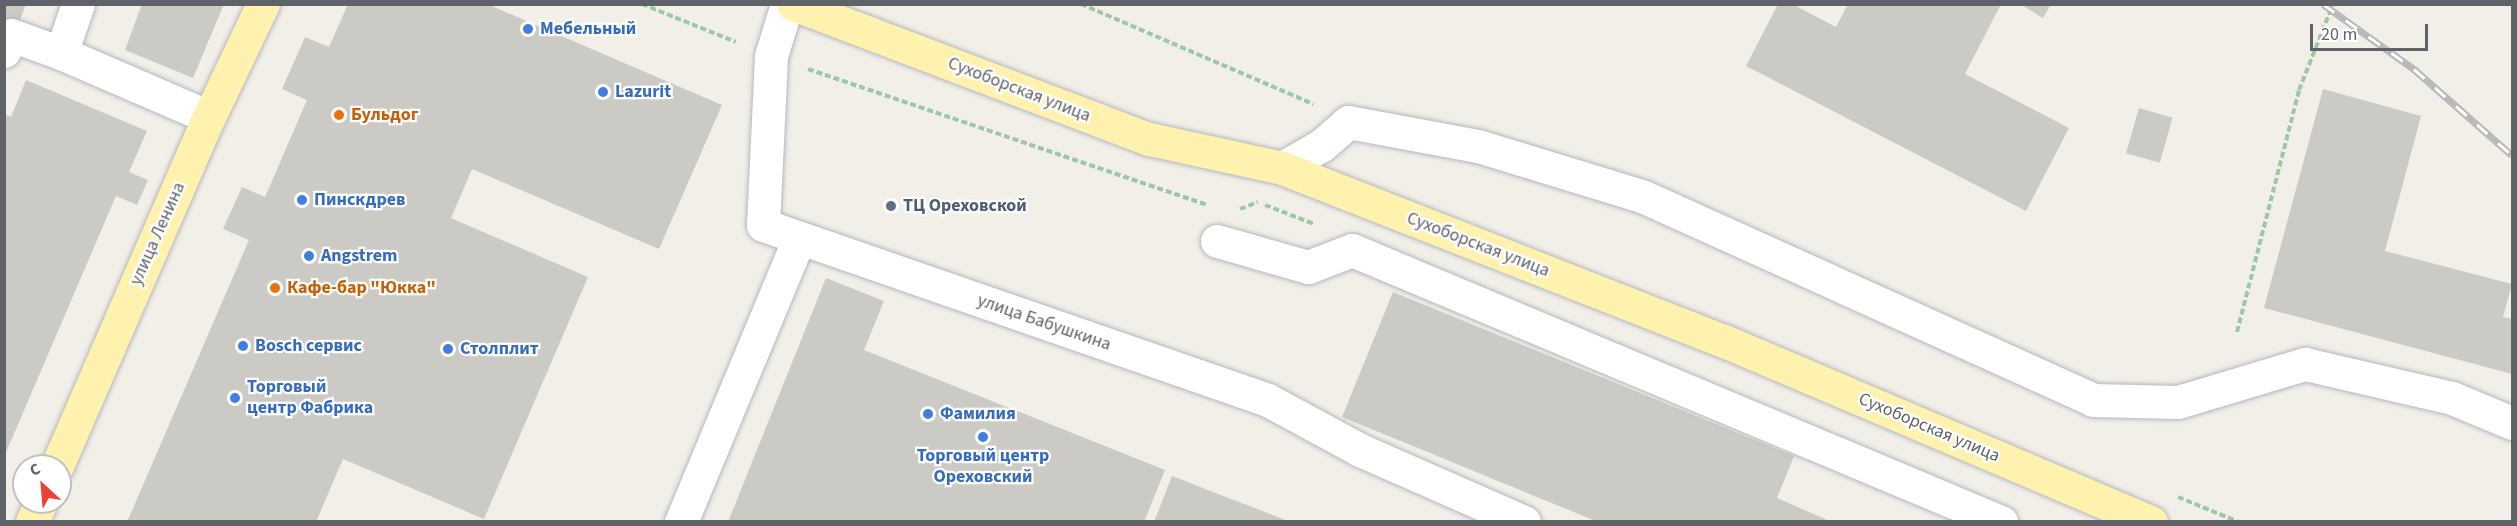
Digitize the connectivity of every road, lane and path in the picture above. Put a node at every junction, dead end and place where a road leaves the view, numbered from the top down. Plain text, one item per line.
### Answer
1 (78, 4) edge
2 (263, 4) edge
3 (642, 4) edge
4 (787, 4) edge
5 (793, 4) edge
6 (1080, 4) edge
7 (2332, 4) edge
8 (4, 51) edge
9 (61, 53) junction
10 (771, 56) junction
11 (209, 117) junction
12 (1348, 122) junction
13 (1282, 168) junction
14 (1192, 202) dead end
15 (799, 239) junction
16 (1217, 240) dead end
17 (2237, 332) dead end
18 (2512, 423) edge
19 (62, 454) edge
20 (681, 522) edge
21 (1524, 522) edge
22 (2001, 522) edge
23 (2151, 522) edge

1 - 9 street
2 - 11 main road, улица Ленина
3 - 10 path
4 - 10 street, улица Бабушкина
5 - 13 main road, Сухоборская улица
6 - 12 path
7 - 17 path
8 - 9 street
9 - 11 street
10 - 14 path
10 - 15 street, улица Бабушкина
11 - 19 main road, улица Ленина
12 - 13 street
12 - 18 street
13 - 23 main road, Сухоборская улица
15 - 20 street
15 - 21 street, улица Бабушкина
16 - 22 street

